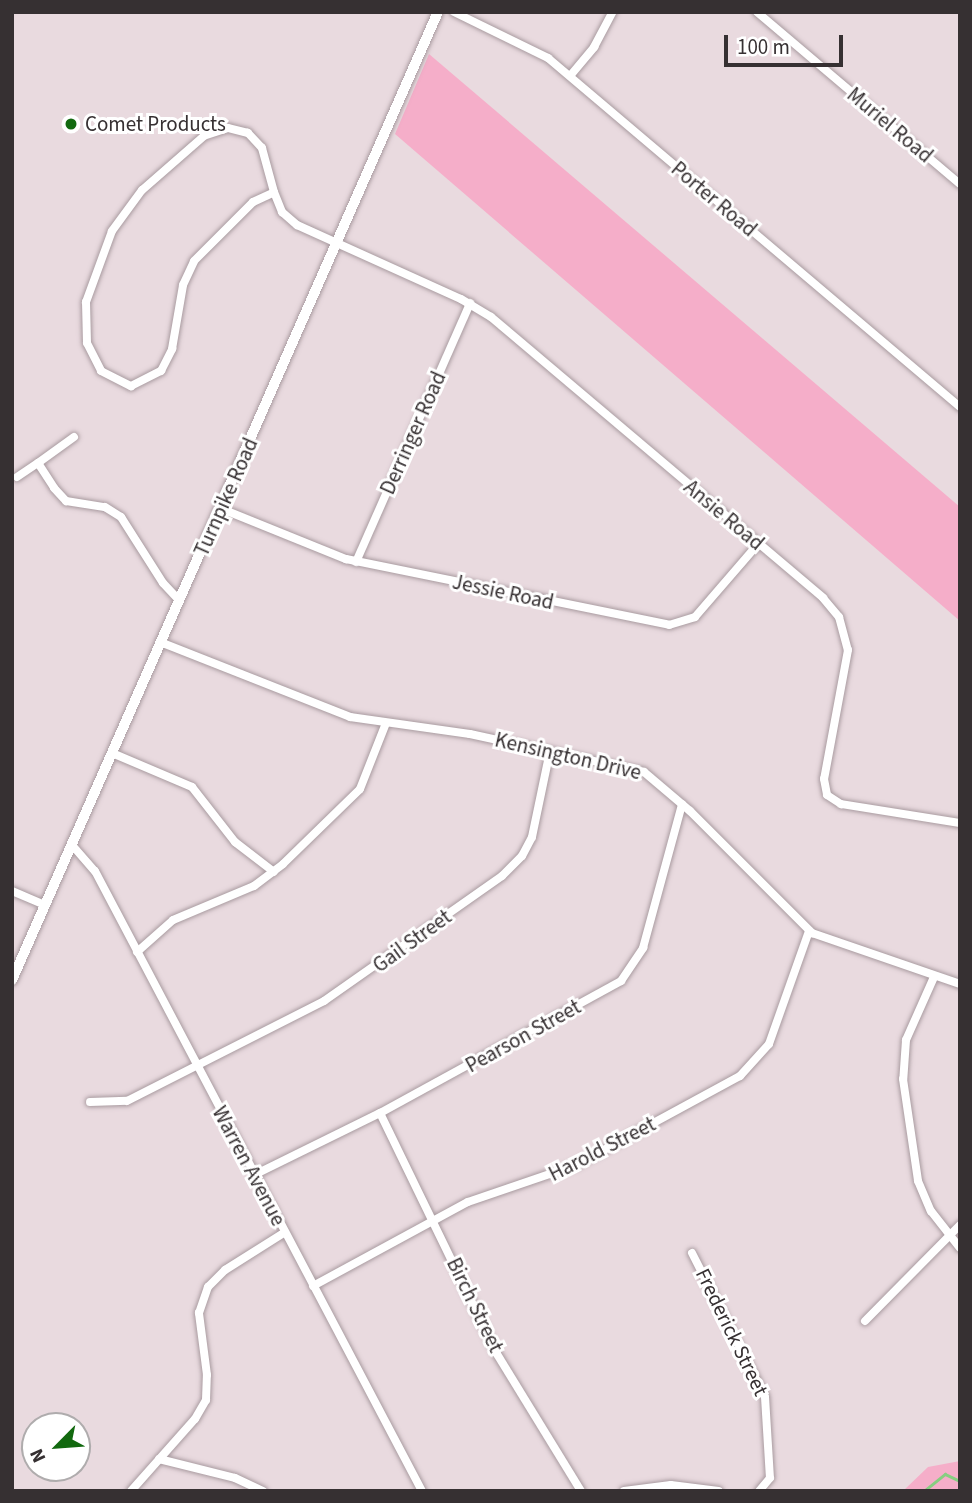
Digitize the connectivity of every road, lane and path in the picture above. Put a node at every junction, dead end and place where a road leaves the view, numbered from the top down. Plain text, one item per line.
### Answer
1 (438, 12) edge
2 (454, 12) edge
3 (612, 12) edge
4 (757, 12) edge
5 (570, 76) junction
6 (960, 184) edge
7 (274, 192) junction
8 (339, 245) junction
9 (470, 303) junction
10 (960, 407) edge
11 (74, 437) dead end
12 (38, 463) junction
13 (17, 478) dead end
14 (222, 509) junction
15 (758, 544) junction
16 (356, 562) junction
17 (179, 600) junction
18 (160, 642) junction
19 (386, 723) junction
20 (550, 751) junction
21 (112, 753) junction
22 (682, 804) junction
23 (960, 823) edge
24 (72, 845) junction
25 (274, 872) junction
26 (12, 891) edge
27 (45, 905) junction
28 (809, 931) junction
29 (137, 952) junction
30 (934, 977) junction
31 (12, 980) edge
32 (960, 984) edge
33 (198, 1068) junction
34 (90, 1102) dead end
35 (380, 1114) junction
36 (254, 1175) junction
37 (434, 1220) junction
38 (960, 1225) edge
39 (285, 1233) junction
40 (950, 1235) junction
41 (960, 1248) edge
42 (692, 1253) dead end
43 (313, 1286) junction
44 (865, 1321) dead end
45 (159, 1459) junction
46 (131, 1491) edge
47 (263, 1491) edge
48 (422, 1491) edge
49 (581, 1491) edge
50 (624, 1491) edge
51 (719, 1491) edge
52 (759, 1491) edge

1 - 8 main road, Turnpike Road
2 - 5 street, Porter Road
3 - 5 street
4 - 6 street, Muriel Road
5 - 10 street, Porter Road
7 - 7 street, Ansie Road
7 - 8 street, Ansie Road
8 - 9 street, Ansie Road
8 - 14 main road, Turnpike Road
9 - 15 street, Ansie Road
9 - 16 street, Derringer Road
11 - 12 street
12 - 13 street
12 - 17 street
14 - 16 street, Jessie Road
14 - 17 main road, Turnpike Road
15 - 16 street, Jessie Road
15 - 23 street, Ansie Road
17 - 18 main road, Turnpike Road
18 - 19 street, Kensington Drive
18 - 21 main road, Turnpike Road
19 - 20 street, Kensington Drive
19 - 25 street
20 - 22 street, Kensington Drive
20 - 33 street, Gail Street
21 - 24 main road, Turnpike Road
21 - 25 street
22 - 28 street, Kensington Drive
22 - 35 street, Pearson Street
24 - 27 main road, Turnpike Road
24 - 29 street, Warren Avenue
25 - 29 street
26 - 27 street
27 - 31 main road, Turnpike Road
28 - 30 street, Kensington Drive
28 - 37 street, Harold Street
29 - 33 street, Warren Avenue
30 - 32 street, Kensington Drive
30 - 40 street
33 - 34 street, Gail Street
33 - 36 street, Warren Avenue
35 - 36 street, Pearson Street
35 - 37 street, Birch Street
36 - 39 street, Warren Avenue
37 - 43 street, Harold Street
37 - 49 street, Birch Street
38 - 40 street
39 - 43 street, Warren Avenue
39 - 45 street
40 - 41 street
40 - 44 street
42 - 52 street, Frederick Street
43 - 48 street, Warren Avenue
45 - 46 street
45 - 47 street
50 - 51 street

